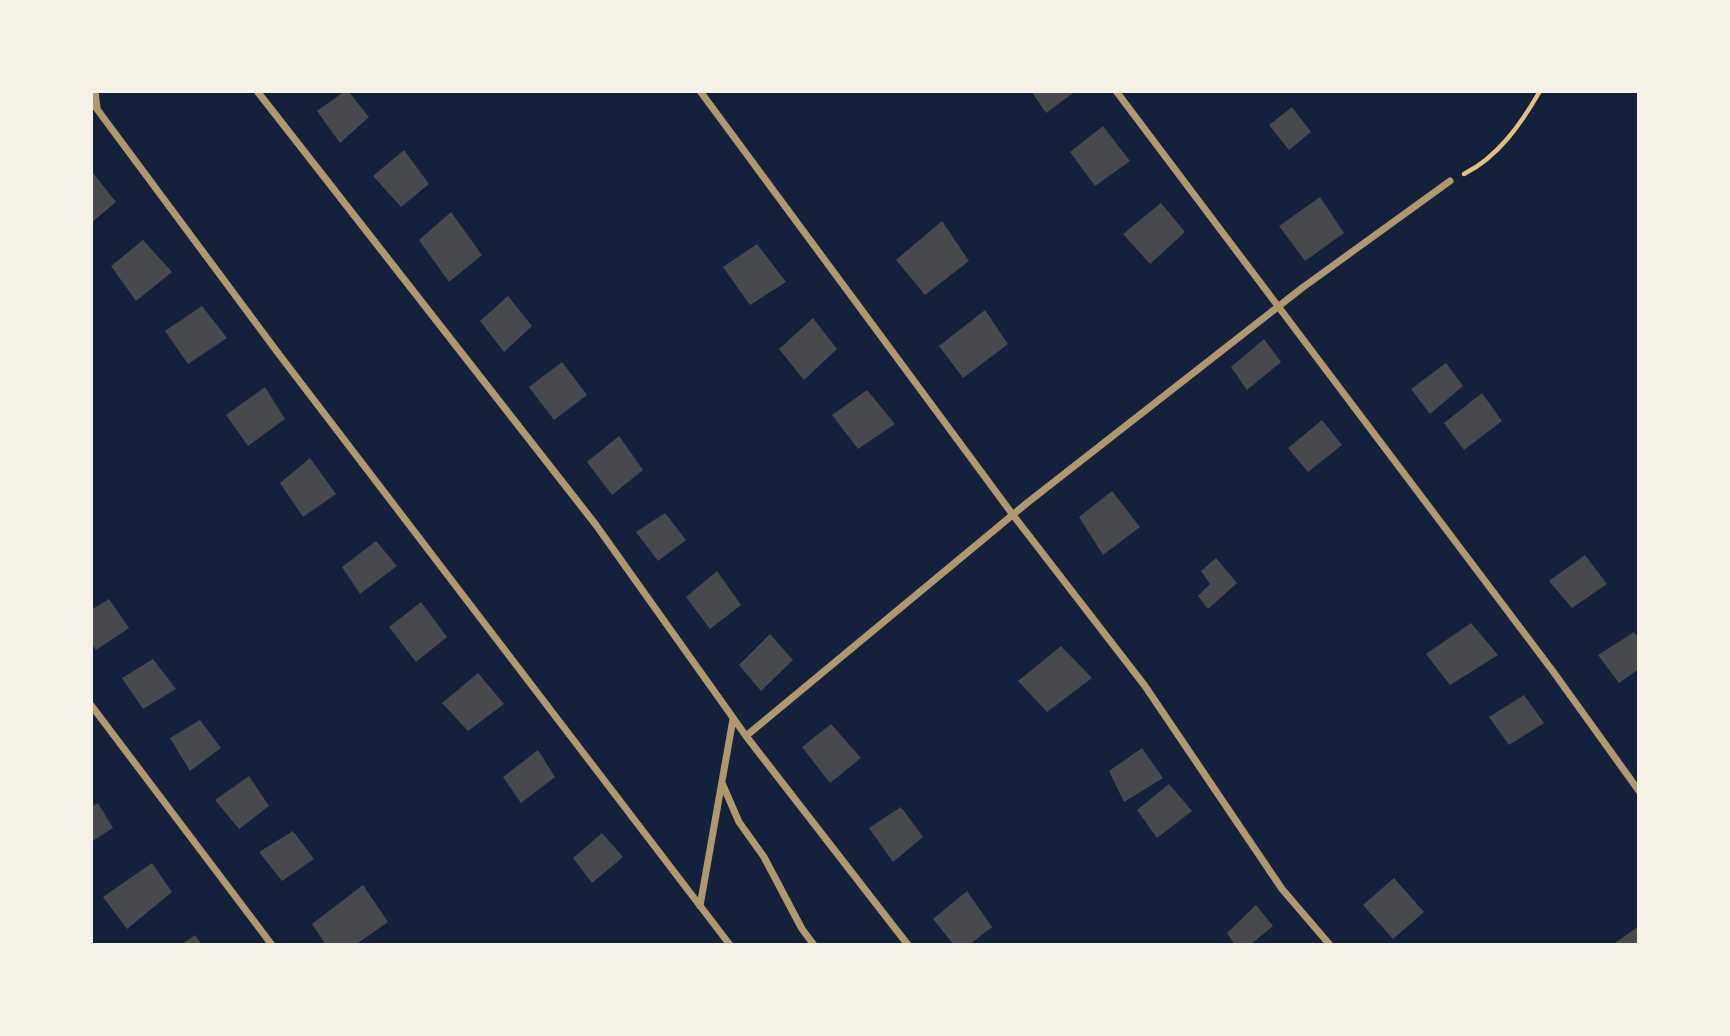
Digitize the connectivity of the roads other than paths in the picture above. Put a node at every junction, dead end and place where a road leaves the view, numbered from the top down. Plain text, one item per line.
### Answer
1 (95, 91) edge
2 (257, 91) edge
3 (700, 91) edge
4 (1116, 91) edge
5 (91, 101) edge
6 (98, 110) junction
7 (1450, 181) road end
8 (1279, 306) junction
9 (1013, 515) junction
10 (91, 705) edge
11 (733, 719) junction
12 (746, 736) junction
13 (722, 783) junction
14 (1639, 791) edge
15 (700, 906) junction
16 (272, 945) edge
17 (730, 945) edge
18 (814, 945) edge
19 (908, 945) edge
20 (1330, 945) edge

1 - 6 street
2 - 11 street
3 - 9 street
4 - 8 street
5 - 6 street
6 - 15 street
7 - 8 street
8 - 9 street
8 - 14 street
9 - 12 street
9 - 20 street
10 - 16 street
11 - 12 street
11 - 13 street
12 - 19 street
13 - 15 street
13 - 18 street
15 - 17 street

